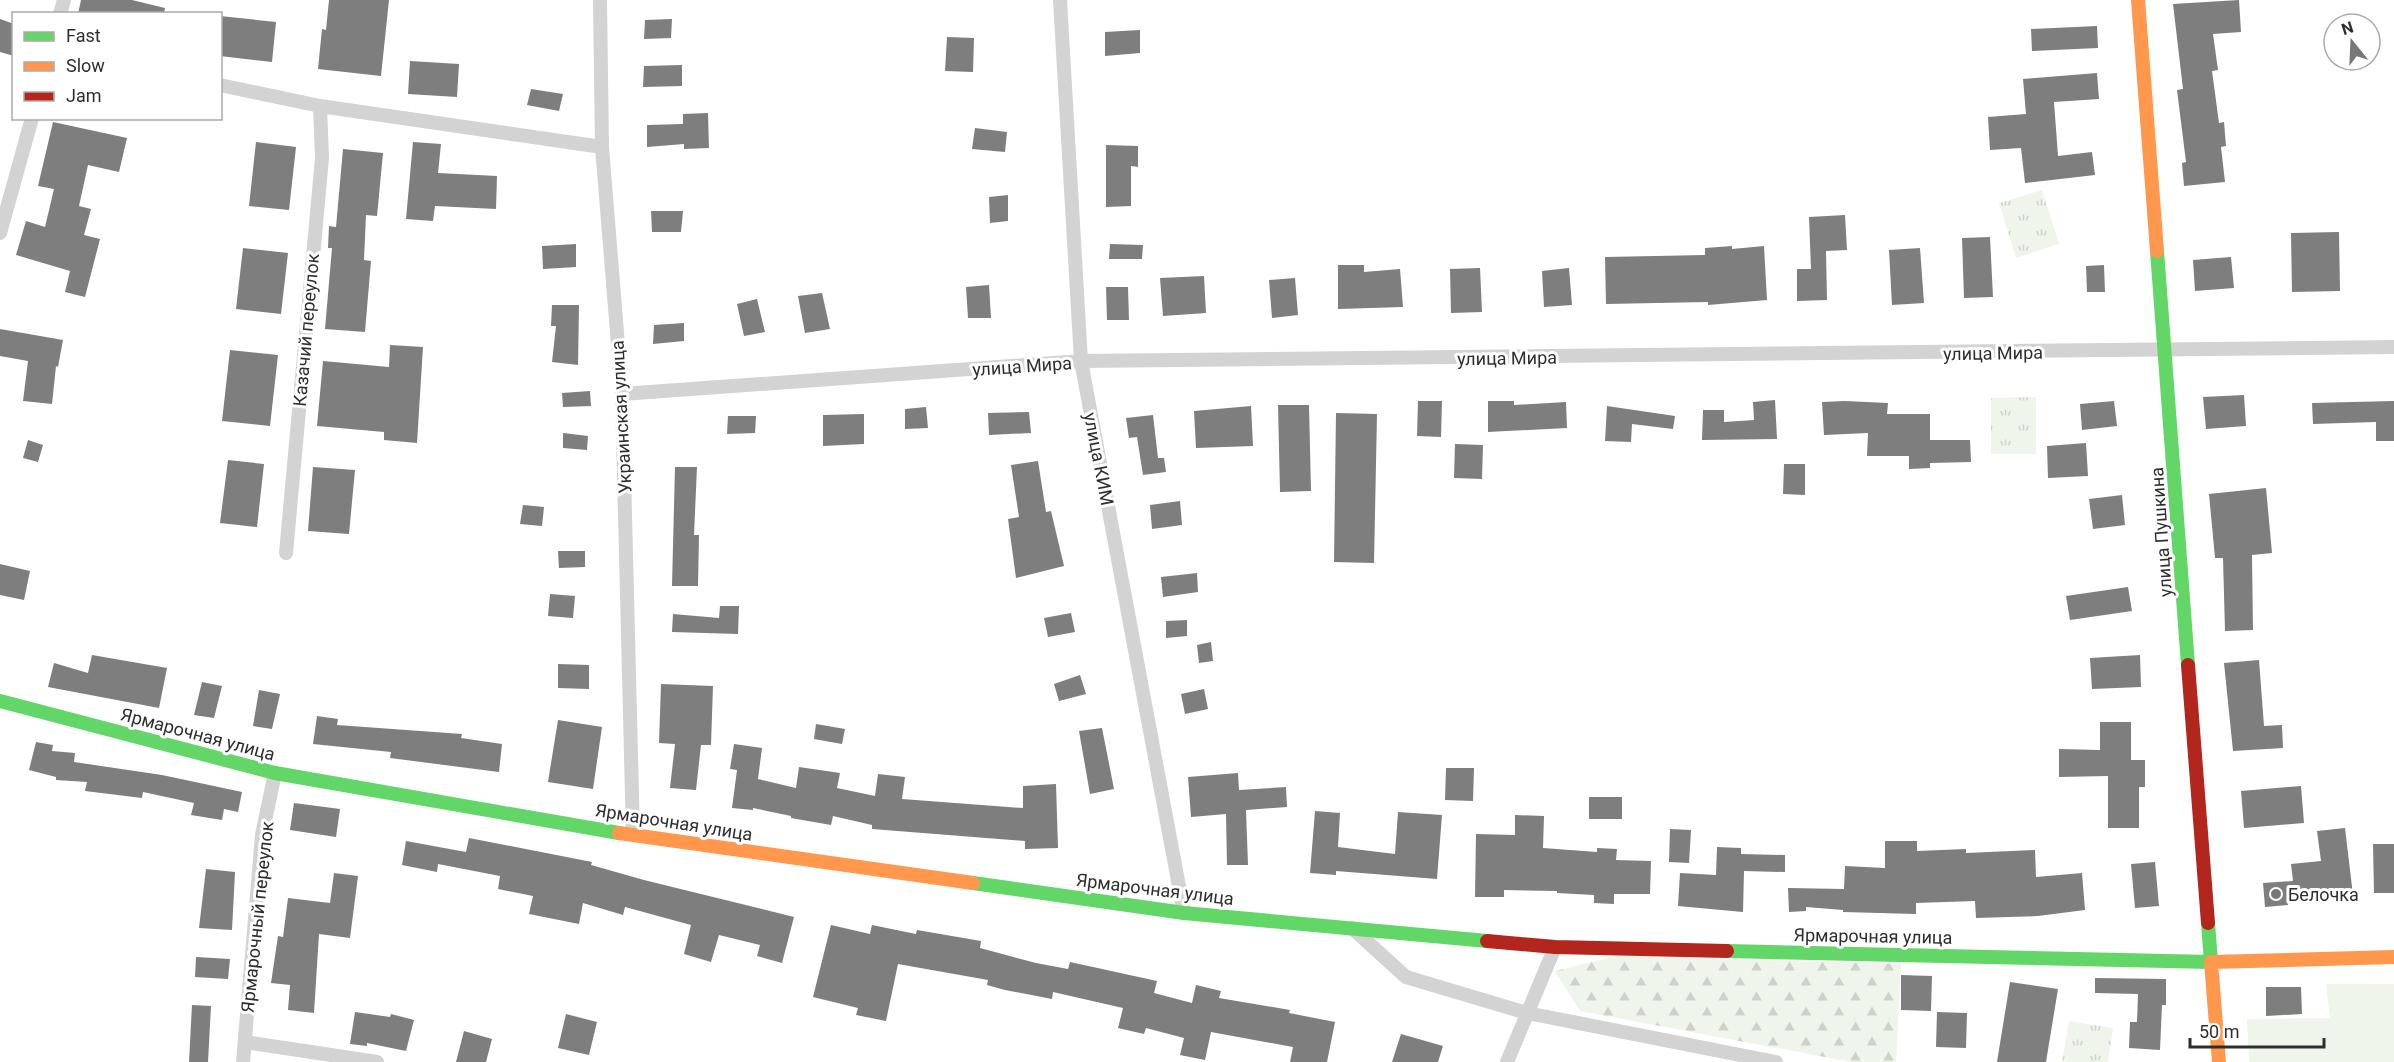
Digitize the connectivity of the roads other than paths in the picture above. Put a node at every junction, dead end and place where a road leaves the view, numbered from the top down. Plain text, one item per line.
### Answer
1 (600, 0) edge
2 (1060, 0) edge
3 (2138, 0) edge
4 (222, 85) edge
5 (320, 106) junction
6 (31, 120) edge
7 (602, 147) junction
8 (0, 233) edge
9 (2394, 347) edge
10 (2166, 352) junction
11 (1081, 361) junction
12 (622, 394) junction
13 (286, 553) dead end
14 (0, 701) edge
15 (274, 773) junction
16 (633, 835) junction
17 (1184, 913) junction
18 (1352, 928) junction
19 (1555, 947) junction
20 (2394, 957) edge
21 (2211, 962) junction
22 (1527, 1013) junction
23 (245, 1042) junction
24 (243, 1062) edge
25 (376, 1062) edge
26 (1507, 1062) edge
27 (1776, 1062) edge
28 (2218, 1062) edge

1 - 7 street, Украинская улица
2 - 11 street, улица КИМ
3 - 10 street, улица Пушкина
4 - 5 street
5 - 7 street
5 - 13 street, Казачий переулок
6 - 8 street
7 - 12 street, Украинская улица
9 - 10 street, улица Мира
10 - 11 street, улица Мира
10 - 21 street, улица Пушкина
11 - 12 street, улица Мира
11 - 17 street, улица КИМ
12 - 16 street, Украинская улица
14 - 15 street, Ярмарочная улица
15 - 16 street, Ярмарочная улица
15 - 23 street, Ярмарочный переулок
16 - 17 street, Ярмарочная улица
17 - 18 street, Ярмарочная улица
18 - 19 street, Ярмарочная улица
18 - 22 street
19 - 21 street, Ярмарочная улица
19 - 22 street
20 - 21 street, Ярмарочная улица
21 - 28 street, улица Пушкина
22 - 26 street
22 - 27 street
23 - 24 street, Ярмарочный переулок
23 - 25 street

